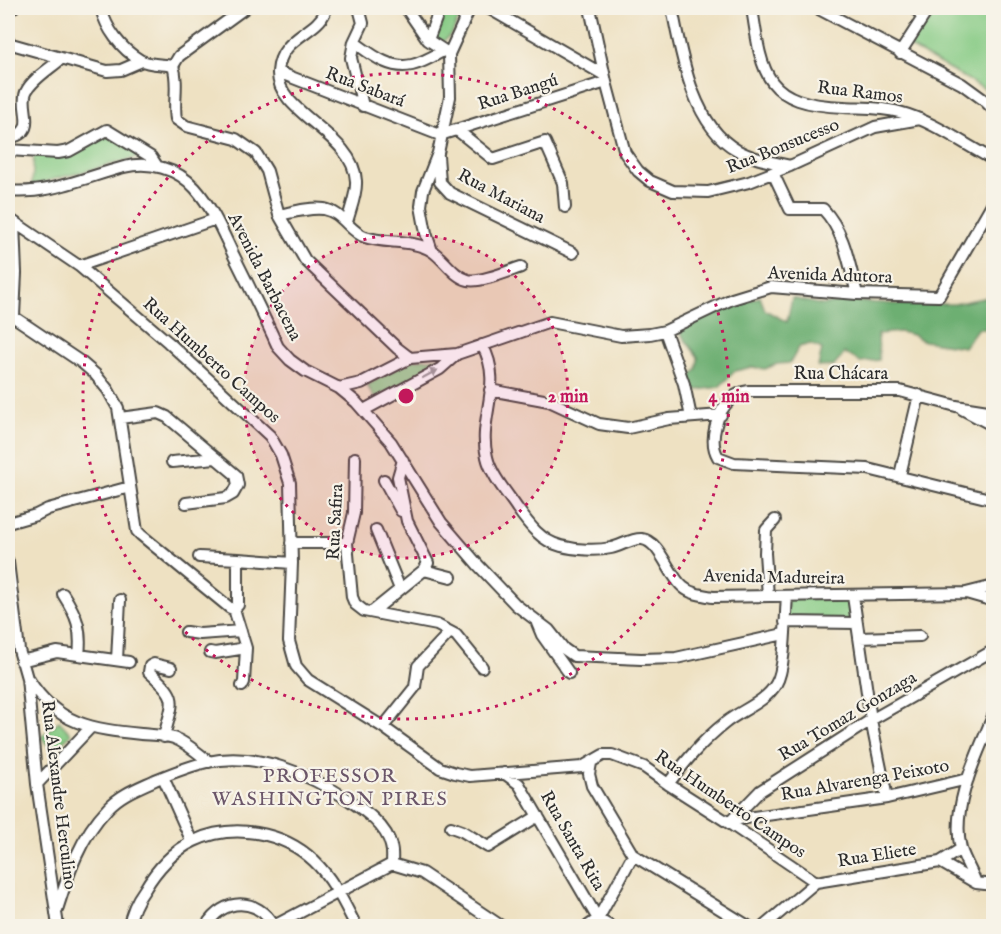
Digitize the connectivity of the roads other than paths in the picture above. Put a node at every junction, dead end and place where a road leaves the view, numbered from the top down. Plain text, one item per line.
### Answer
1 (13, 8) edge
2 (101, 8) edge
3 (245, 8) edge
4 (323, 8) edge
5 (359, 8) edge
6 (406, 8) edge
7 (440, 8) edge
8 (470, 8) edge
9 (488, 8) edge
10 (590, 8) edge
11 (672, 8) edge
12 (752, 8) edge
13 (817, 8) edge
14 (916, 8) edge
15 (929, 8) edge
16 (8, 11) edge
17 (922, 18) junction
18 (428, 40) junction
19 (354, 42) junction
20 (8, 44) edge
21 (446, 52) junction
22 (900, 52) junction
23 (62, 59) junction
24 (142, 61) junction
25 (173, 66) junction
26 (278, 72) junction
27 (605, 78) junction
28 (363, 106) junction
29 (993, 110) edge
30 (921, 119) junction
31 (457, 130) junction
32 (440, 135) junction
33 (8, 138) edge
34 (8, 150) edge
35 (438, 153) junction
36 (993, 160) edge
37 (157, 166) junction
38 (790, 166) junction
39 (773, 173) junction
40 (8, 191) edge
41 (993, 204) edge
42 (565, 207) dead end
43 (279, 215) junction
44 (216, 219) junction
45 (11, 221) edge
46 (347, 222) junction
47 (432, 251) junction
48 (573, 253) dead end
49 (79, 266) junction
50 (521, 267) dead end
51 (12, 272) edge
52 (8, 287) edge
53 (857, 294) junction
54 (10, 316) edge
55 (665, 331) junction
56 (482, 345) junction
57 (457, 354) junction
58 (410, 358) junction
59 (339, 388) junction
60 (490, 390) junction
61 (918, 394) junction
62 (956, 406) junction
63 (364, 410) junction
64 (993, 412) edge
65 (721, 415) junction
66 (691, 417) junction
67 (120, 418) junction
68 (993, 426) edge
69 (216, 458) junction
70 (355, 458) dead end
71 (403, 460) junction
72 (172, 462) dead end
73 (900, 475) junction
74 (384, 480) dead end
75 (130, 488) junction
76 (993, 500) edge
77 (186, 503) dead end
78 (775, 520) dead end
79 (407, 521) junction
80 (8, 523) edge
81 (376, 530) dead end
82 (291, 543) junction
83 (347, 543) junction
84 (199, 557) dead end
85 (238, 559) junction
86 (8, 562) edge
87 (292, 563) junction
88 (424, 570) junction
89 (451, 577) dead end
90 (993, 586) edge
91 (400, 589) junction
92 (966, 593) junction
93 (63, 594) dead end
94 (768, 596) junction
95 (787, 596) junction
96 (852, 596) junction
97 (120, 600) dead end
98 (993, 601) edge
99 (234, 609) junction
100 (372, 612) junction
101 (785, 622) junction
102 (537, 623) junction
103 (857, 623) junction
104 (241, 631) junction
105 (186, 632) dead end
106 (450, 632) junction
107 (784, 634) junction
108 (920, 636) dead end
109 (859, 638) junction
110 (246, 648) junction
111 (993, 650) edge
112 (210, 652) dead end
113 (79, 655) junction
114 (117, 660) junction
115 (21, 661) junction
116 (129, 662) dead end
117 (171, 668) dead end
118 (482, 668) dead end
119 (569, 673) dead end
120 (27, 678) junction
121 (242, 686) dead end
122 (993, 714) edge
123 (871, 720) junction
124 (91, 727) junction
125 (383, 727) junction
126 (164, 736) junction
127 (209, 762) junction
128 (591, 763) junction
129 (504, 772) junction
130 (162, 777) junction
131 (968, 779) junction
132 (37, 784) junction
133 (668, 784) junction
134 (887, 798) junction
135 (538, 816) junction
136 (731, 822) junction
137 (451, 827) dead end
138 (192, 842) junction
139 (961, 849) junction
140 (633, 855) junction
141 (940, 862) junction
142 (392, 864) junction
143 (816, 882) junction
144 (976, 884) junction
145 (993, 885) edge
146 (339, 891) junction
147 (56, 913) junction
148 (598, 919) junction
149 (274, 926) edge
150 (58, 927) edge
151 (129, 927) edge
152 (206, 927) edge
153 (356, 927) edge
154 (501, 927) edge
155 (588, 927) edge
156 (610, 927) edge
157 (748, 927) edge
158 (764, 927) edge

1 - 16 street
2 - 24 street
3 - 25 street
4 - 26 street
5 - 19 street
6 - 18 street
7 - 18 street
8 - 21 street
9 - 27 street
10 - 27 street, Rua Bonsucesso
11 - 38 street
12 - 30 street, Rua Ramos
13 - 22 street
14 - 17 street
15 - 17 street
17 - 22 street
18 - 21 street
19 - 21 street
19 - 28 street
20 - 23 street
21 - 32 street
22 - 29 street
23 - 24 street
23 - 33 street
24 - 25 street
25 - 43 street
26 - 28 street, Rua Sabará
26 - 46 street
27 - 31 street, Rua Bangú
27 - 39 street, Rua Bonsucesso
28 - 32 street, Rua Sabará
30 - 36 street
30 - 38 street, Rua Bonsucesso
31 - 32 street, Rua Bangú
31 - 42 street
32 - 35 street
34 - 37 street
35 - 47 street
35 - 48 street, Rua Mariana
37 - 40 street, Avenida Barbacena
37 - 44 street, Avenida Barbacena
38 - 39 street, Rua Bonsucesso
39 - 53 street
41 - 53 street, Avenida Adutora
43 - 46 street
43 - 58 street
44 - 49 street
44 - 59 street, Avenida Barbacena
45 - 49 street, Rua Humberto Campos
45 - 51 street, Rua Humberto Campos
46 - 47 street
47 - 50 street
49 - 82 street, Rua Humberto Campos
51 - 52 street
51 - 54 street
53 - 55 street, Avenida Adutora
54 - 67 street
55 - 56 street, Avenida Adutora
55 - 66 street
56 - 57 street, Avenida Adutora
56 - 60 street, Avenida Madureira
57 - 58 street, Avenida Adutora
63 -> 57 street
58 - 59 street
59 - 63 street, Avenida Barbacena
60 - 66 street
60 - 94 street, Avenida Madureira
61 - 62 street, Rua Chácara
61 - 65 street, Rua Chácara
61 - 73 street
62 - 64 street
62 - 68 street
63 - 71 street, Avenida Barbacena
65 - 66 street
65 - 73 street
67 - 69 street
67 - 75 street
69 - 72 street
69 - 77 street
70 - 83 street, Rua Safira
71 - 79 street
71 - 102 street, Avenida Barbacena
73 - 76 street
74 - 79 street
75 - 80 street
75 - 99 street
78 - 94 street
79 - 88 street
81 - 91 street
82 - 83 street
82 - 87 street, Rua Humberto Campos
83 - 100 street, Rua Safira
84 - 85 street
85 - 87 street
85 - 99 street
86 - 115 street, Rua Alexandre Herculino
87 - 125 street, Rua Humberto Campos
88 - 89 street
88 - 91 street
90 - 92 street
91 - 100 street
92 - 96 street, Avenida Madureira
92 - 98 street, Avenida Madureira
93 - 113 street
94 - 95 street, Avenida Madureira
95 - 96 street, Avenida Madureira
95 - 101 street
96 - 103 street
97 - 114 street
99 - 104 street
100 - 106 street
101 - 103 street
101 - 107 street
102 - 107 street, Avenida Barbacena
102 - 119 street
103 - 109 street
104 - 105 street
104 - 110 street
106 - 118 street
106 - 125 street
107 - 133 street
108 - 109 street
109 - 123 street
110 - 112 street
110 - 121 street
111 - 123 street, Rua Tomaz Gonzaga
113 - 114 street
113 - 115 street
114 - 116 street
115 - 120 street, Rua Alexandre Herculino
117 - 126 street
120 - 124 street
120 - 132 street, Rua Alexandre Herculino
122 - 131 street
123 - 134 street
123 - 136 street, Rua Tomaz Gonzaga
124 - 126 street
124 - 132 street
125 - 129 street, Rua Humberto Campos
126 - 127 street
127 - 130 street
127 - 142 street
128 - 129 street, Rua Humberto Campos
128 - 133 street, Rua Humberto Campos
128 - 140 street
129 - 135 street, Rua Santa Rita
130 - 138 street
130 - 147 street
131 - 134 street, Rua Alvarenga Peixoto
131 - 139 street
132 - 147 street, Rua Alexandre Herculino
133 - 136 street, Rua Humberto Campos
134 - 136 street, Rua Alvarenga Peixoto
135 - 137 street
135 - 148 street, Rua Santa Rita
136 - 143 street, Rua Humberto Campos
138 - 146 street
138 - 151 street
139 - 141 street, Rua Eliete
139 - 144 street
140 - 148 street
140 - 157 street
141 - 143 street, Rua Eliete
141 - 144 street, Rua Eliete
142 - 146 street
142 - 154 street
143 - 158 street, Rua Eliete
144 - 145 street, Rua Eliete
146 - 149 street
146 - 153 street
147 - 150 street, Rua Alexandre Herculino
148 - 155 street
148 - 156 street, Rua Santa Rita
149 - 152 street

